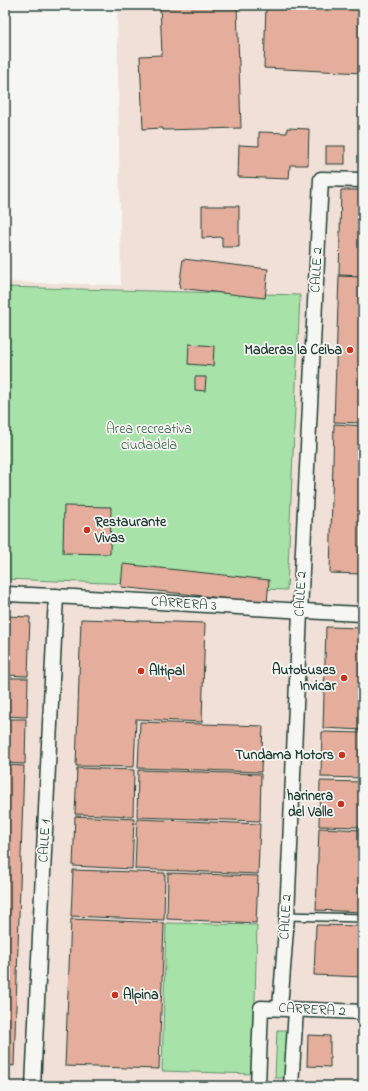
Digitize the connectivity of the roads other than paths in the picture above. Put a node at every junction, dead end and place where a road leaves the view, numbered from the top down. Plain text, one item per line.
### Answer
1 (363, 180) edge
2 (5, 594) edge
3 (56, 596) junction
4 (300, 612) junction
5 (363, 614) edge
6 (287, 916) junction
7 (363, 918) edge
8 (280, 1008) junction
9 (296, 1010) junction
10 (363, 1012) edge
11 (33, 1086) edge
12 (258, 1086) edge
13 (291, 1086) edge

1 - 4 street, CALLE 2
2 - 3 street, CARRERA 3
3 - 4 street, CARRERA 3
3 - 11 street, CALLE 1
4 - 5 street, CARRERA 3
4 - 6 street, CALLE 2
6 - 7 lane
6 - 8 street, CALLE 2
8 - 9 street, CARRERA 2
8 - 12 street, CARRERA 2
9 - 10 street, CARRERA 2
9 - 13 street

